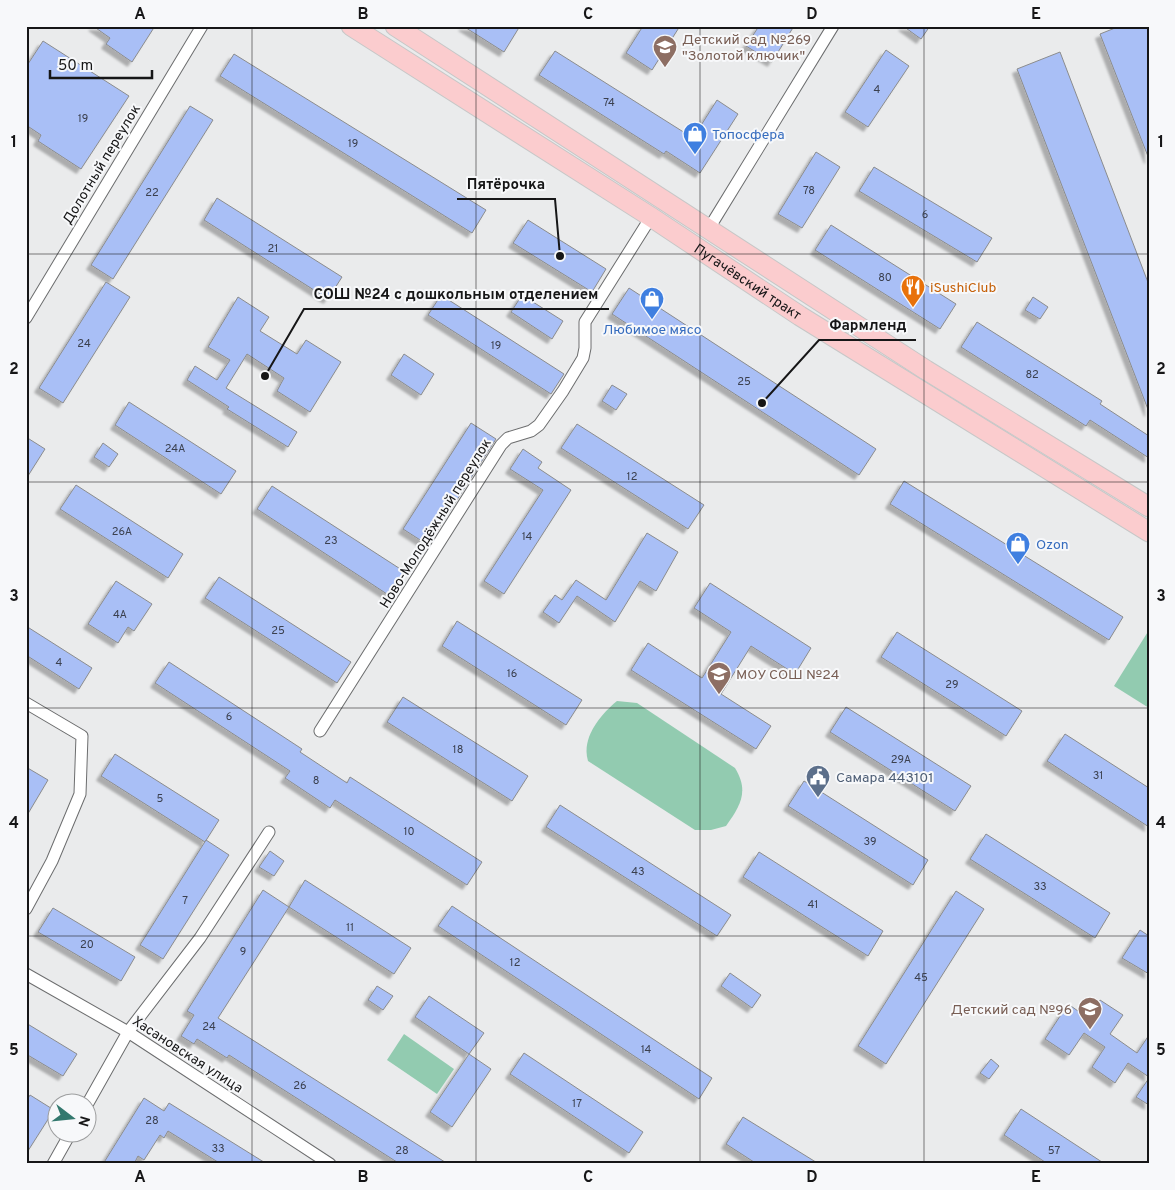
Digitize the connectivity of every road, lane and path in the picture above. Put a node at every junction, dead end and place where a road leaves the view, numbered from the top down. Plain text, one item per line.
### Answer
1 (202, 26) edge
2 (352, 26) edge
3 (395, 26) edge
4 (833, 26) edge
5 (651, 216) junction
6 (708, 230) junction
7 (26, 318) edge
8 (1149, 507) edge
9 (1149, 532) edge
10 (26, 703) edge
11 (320, 730) dead end
12 (269, 832) dead end
13 (26, 909) edge
14 (26, 974) edge
15 (128, 1032) junction
16 (94, 1092) edge
17 (65, 1142) edge
18 (53, 1164) edge
19 (330, 1164) edge

1 - 7 street, Долотный переулок
2 - 5 main road, Пугачёвский тракт
3 - 6 main road, Пугачёвский тракт
4 - 6 street
5 - 9 main road, Пугачёвский тракт
5 - 11 street, Ново-Молодёжный переулок
6 - 8 main road, Пугачёвский тракт
10 - 13 street
12 - 15 street
14 - 15 street, Хасановская улица
15 - 16 street
15 - 19 street, Хасановская улица
17 - 18 street

